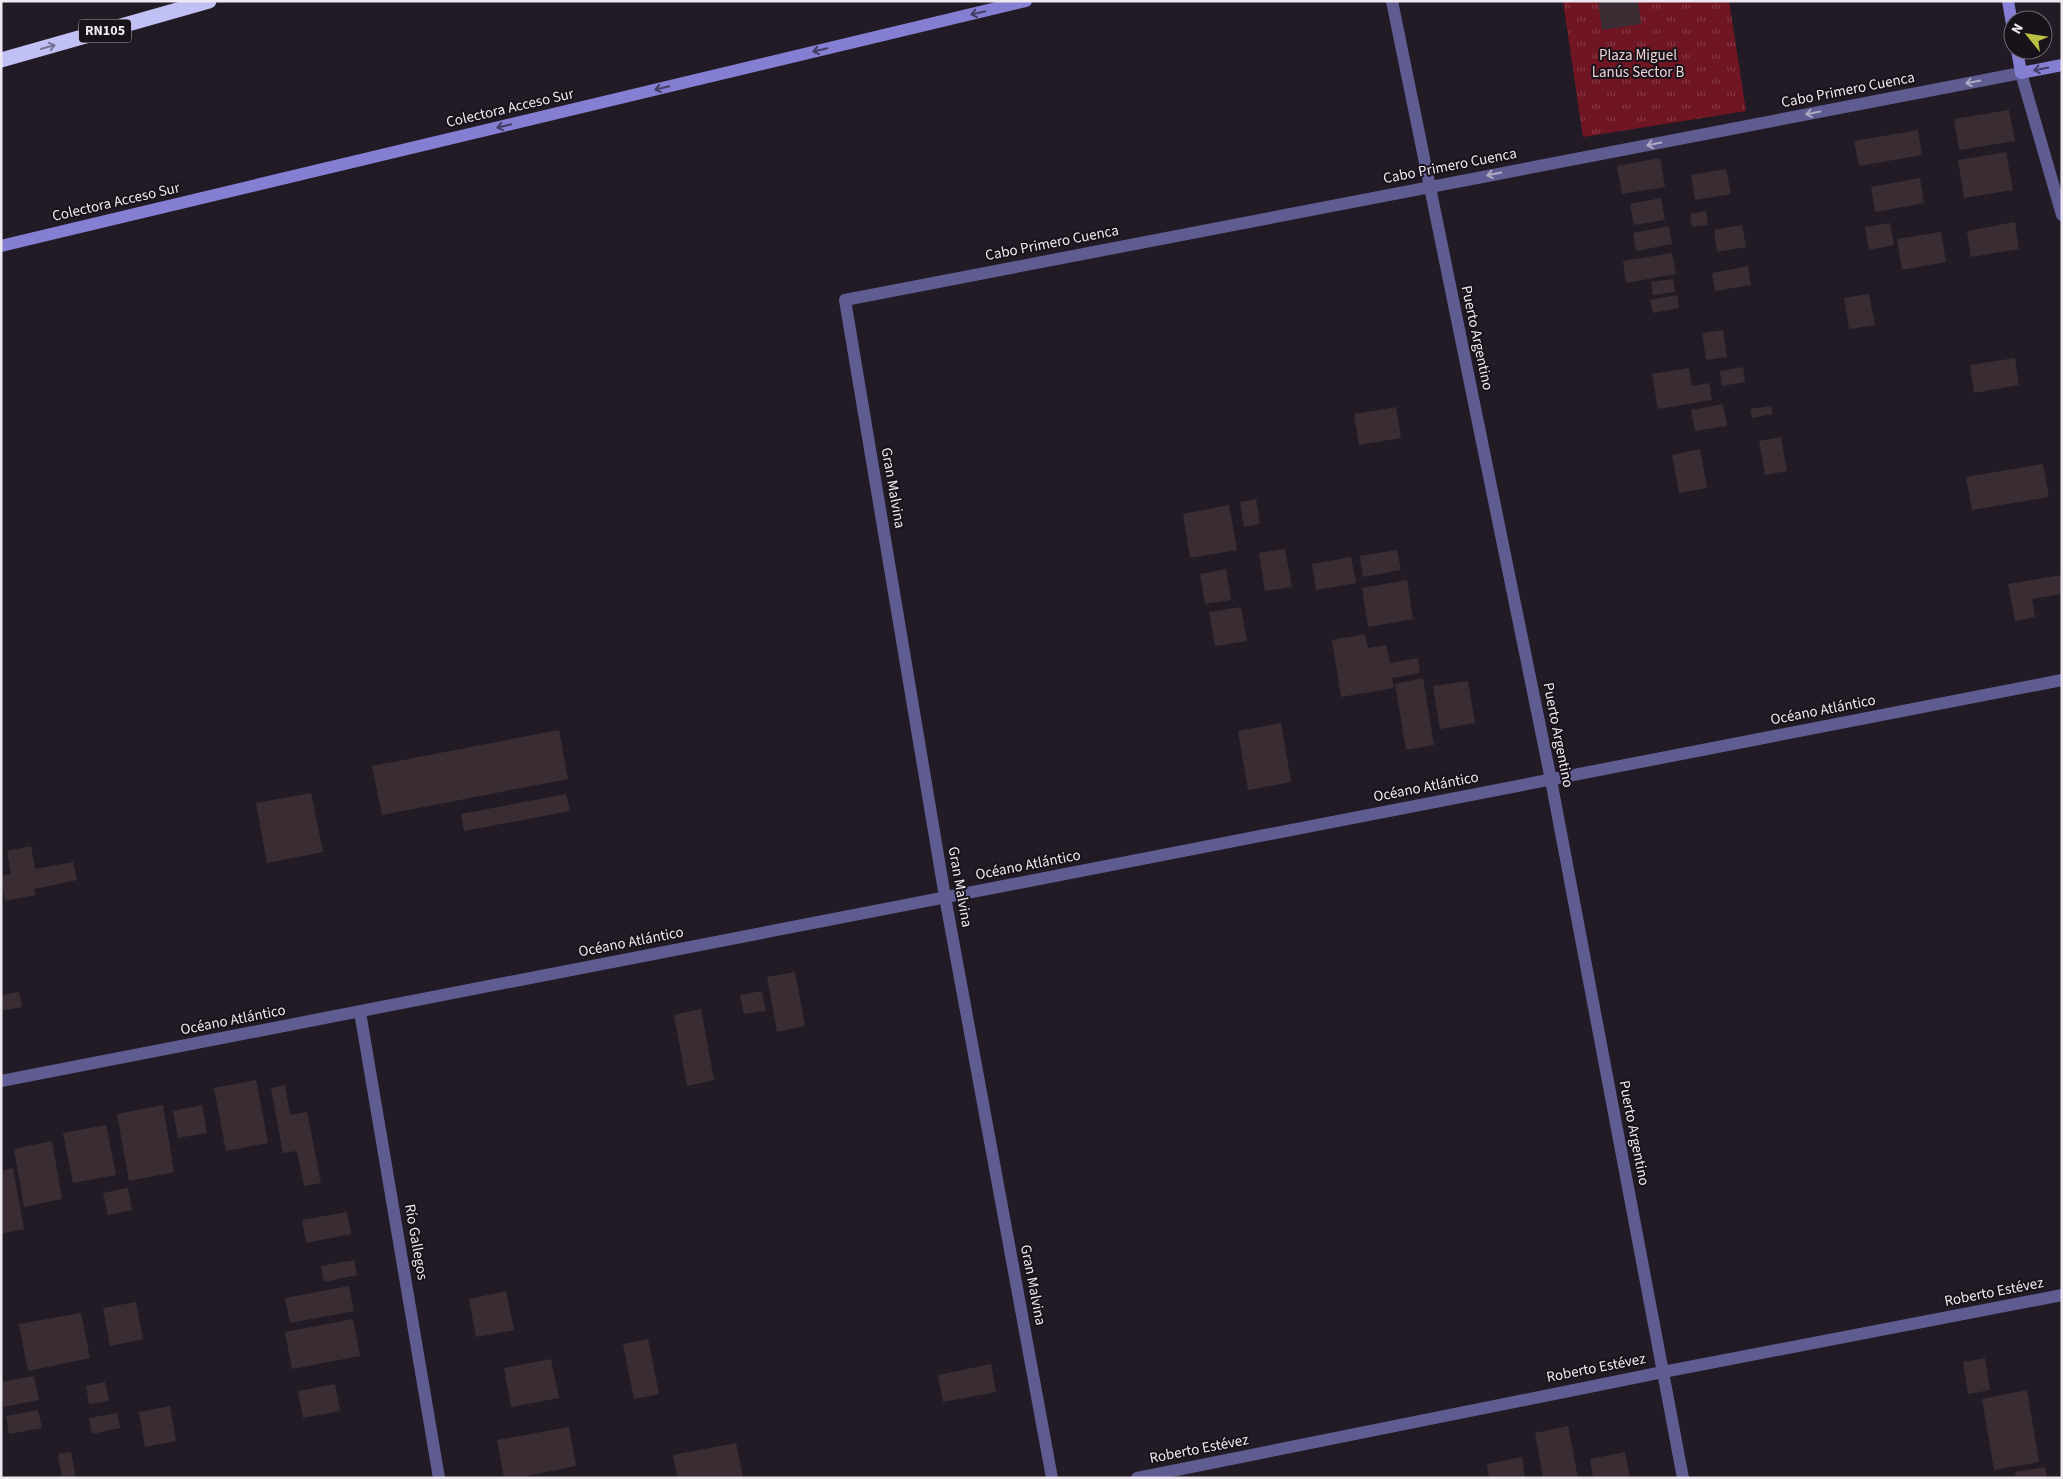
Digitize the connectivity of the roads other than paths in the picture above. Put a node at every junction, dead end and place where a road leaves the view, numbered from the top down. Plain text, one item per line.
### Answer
1 (209, 1) edge
2 (1026, 1) edge
3 (1392, 1) edge
4 (1, 60) edge
5 (2019, 60) edge
6 (2062, 65) edge
7 (2021, 73) junction
8 (1429, 186) junction
9 (2062, 215) edge
10 (1, 246) edge
11 (845, 300) joint
12 (2062, 680) edge
13 (1551, 780) junction
14 (945, 897) junction
15 (360, 1012) junction
16 (1, 1081) edge
17 (2062, 1295) edge
18 (1663, 1372) junction
19 (439, 1478) edge
20 (1052, 1478) edge
21 (1137, 1478) edge
22 (1683, 1478) edge

4 -> 1 highway, RN105
2 -> 10 main road, Colectora Acceso Sur
3 - 8 street, Puerto Argentino
5 - 7 main road
6 -> 7 main road, Cabo Primero Cuenca
7 -> 8 street, Cabo Primero Cuenca
7 - 9 street
8 - 11 street, Cabo Primero Cuenca
8 - 13 street, Puerto Argentino
11 - 14 street, Gran Malvina
12 - 13 street, Océano Atlántico
13 - 14 street, Océano Atlántico
13 - 18 street, Puerto Argentino
14 - 15 street, Océano Atlántico
14 - 20 street, Gran Malvina
15 - 16 street, Océano Atlántico
15 - 19 street, Río Gallegos
17 - 18 street, Roberto Estévez
18 - 21 street, Roberto Estévez
18 - 22 street, Puerto Argentino

